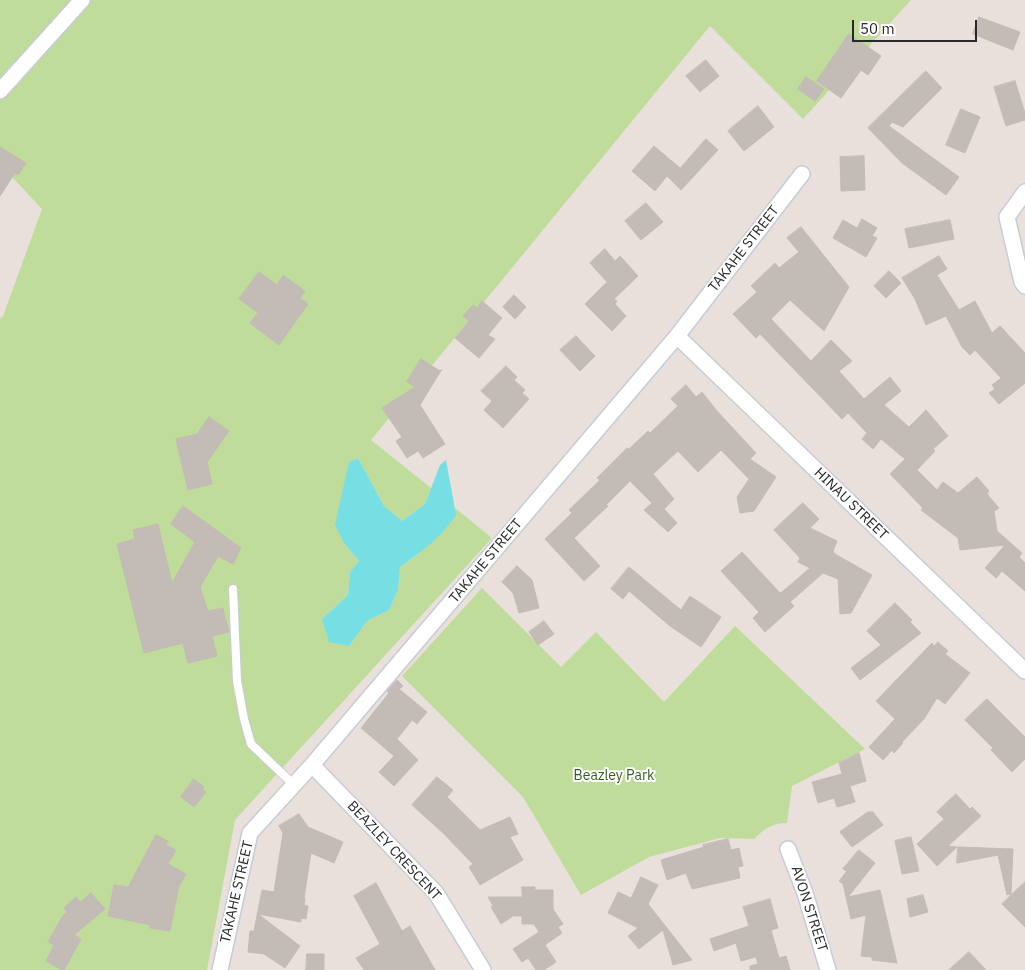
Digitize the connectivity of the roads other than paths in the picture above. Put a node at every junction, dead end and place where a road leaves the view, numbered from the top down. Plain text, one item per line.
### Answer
1 (82, 0) edge
2 (0, 91) edge
3 (802, 174) dead end
4 (1025, 192) edge
5 (1025, 286) edge
6 (677, 336) junction
7 (233, 589) dead end
8 (1025, 671) edge
9 (312, 765) junction
10 (294, 785) junction
11 (788, 849) dead end
12 (220, 970) edge
13 (483, 970) edge
14 (828, 970) edge

1 - 2 street
3 - 6 street, TAKAHE STREET
4 - 5 street
6 - 8 street, HINAU STREET
6 - 9 street, TAKAHE STREET
7 - 10 lane
9 - 10 street, TAKAHE STREET
9 - 13 street, BEAZLEY CRESCENT
10 - 12 street, TAKAHE STREET
11 - 14 street, AVON STREET

